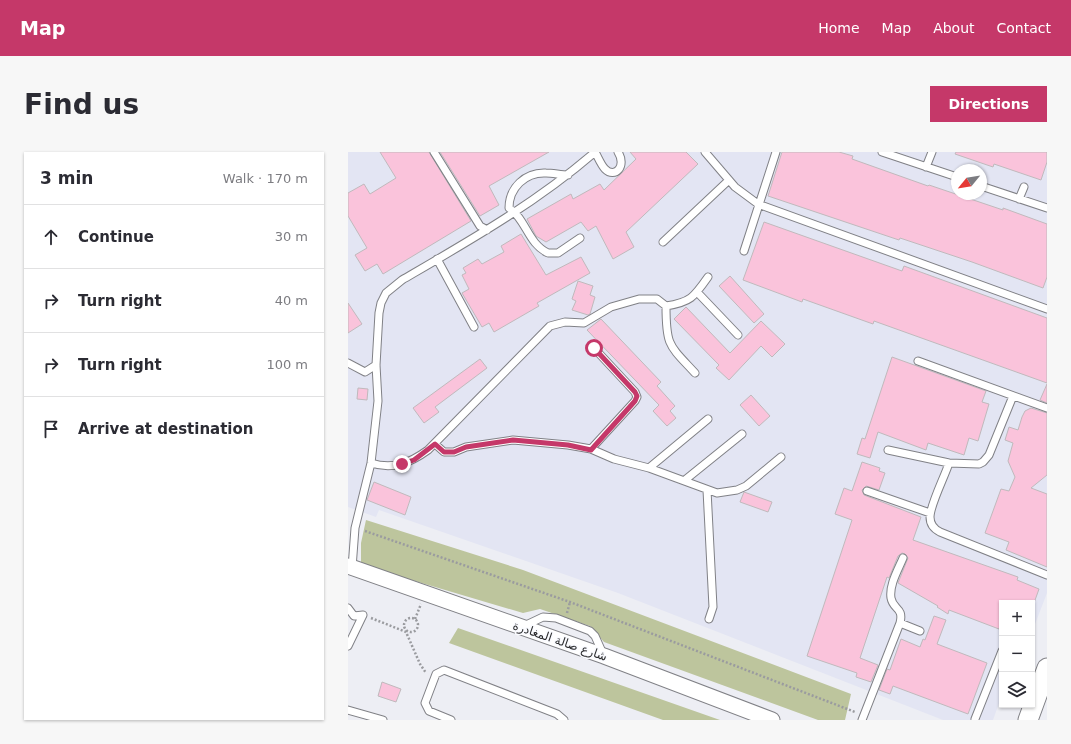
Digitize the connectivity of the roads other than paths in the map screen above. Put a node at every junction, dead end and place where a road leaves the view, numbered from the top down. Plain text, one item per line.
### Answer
1 (434, 152) edge
2 (618, 152) edge
3 (705, 152) edge
4 (776, 152) edge
5 (882, 152) edge
6 (932, 152) edge
7 (926, 166) junction
8 (568, 175) junction
9 (951, 175) edge
10 (729, 180) junction
11 (1024, 187) dead end
12 (987, 188) edge
13 (1018, 198) junction
14 (758, 204) junction
15 (1047, 208) edge
16 (516, 212) junction
17 (487, 230) junction
18 (580, 238) dead end
19 (663, 242) dead end
20 (744, 251) dead end
21 (437, 259) junction
22 (708, 277) dead end
23 (697, 292) junction
24 (666, 306) junction
25 (1047, 308) edge
26 (474, 327) dead end
27 (738, 335) dead end
28 (594, 348) dead end
29 (918, 361) dead end
30 (348, 363) edge
31 (376, 365) junction
32 (695, 373) dead end
33 (1013, 396) junction
34 (1047, 408) edge
35 (708, 419) dead end
36 (742, 434) dead end
37 (435, 444) junction
38 (591, 450) junction
39 (888, 450) dead end
40 (781, 458) dead end
41 (371, 463) junction
42 (950, 463) junction
43 (649, 468) junction
44 (685, 480) junction
45 (707, 490) junction
46 (867, 491) dead end
47 (930, 513) junction
48 (352, 526) edge
49 (903, 558) dead end
50 (350, 567) edge
51 (1047, 576) edge
52 (348, 608) edge
53 (709, 619) dead end
54 (900, 623) junction
55 (521, 627) junction
56 (920, 631) dead end
57 (348, 646) edge
58 (604, 656) junction
59 (999, 660) edge
60 (1043, 673) edge
61 (348, 705) edge
62 (348, 710) edge
63 (357, 711) junction
64 (863, 718) edge
65 (975, 719) edge
66 (383, 720) edge
67 (451, 720) edge
68 (564, 720) edge
69 (772, 720) edge
70 (1028, 720) edge

1 - 17 lane
2 - 8 lane
3 - 10 lane
4 - 14 lane
5 - 7 lane
6 - 7 lane
7 - 9 lane
8 - 16 lane
8 - 16 lane
10 - 14 lane
10 - 19 lane
11 - 13 lane
12 - 13 lane
13 - 15 lane
14 - 20 lane
14 - 25 lane
16 - 17 lane
16 - 18 lane
17 - 21 lane
21 - 26 lane
21 - 31 lane
22 - 23 lane
23 - 24 lane
23 - 27 lane
24 - 32 lane
24 - 37 lane
28 - 38 lane
29 - 33 lane
30 - 31 lane
31 - 41 lane
33 - 34 lane
33 - 42 lane
35 - 43 lane
36 - 44 lane
37 - 38 lane
37 - 41 lane
38 - 43 lane
39 - 42 lane
40 - 45 lane
41 - 48 lane
42 - 47 lane
43 - 44 lane
44 - 45 lane
45 - 53 lane
46 - 47 lane
47 - 51 lane
48 - 50 lane
49 - 54 lane
50 - 55 street, شارع صالة المغادرة
52 - 57 lane
54 - 56 lane
54 - 64 lane
55 - 58 street, شارع صالة المغادرة
55 - 58 lane
58 - 69 street, شارع صالة المغادرة
59 - 65 lane
60 - 70 street
61 - 63 lane
62 - 63 lane
63 - 66 lane
67 - 68 lane

